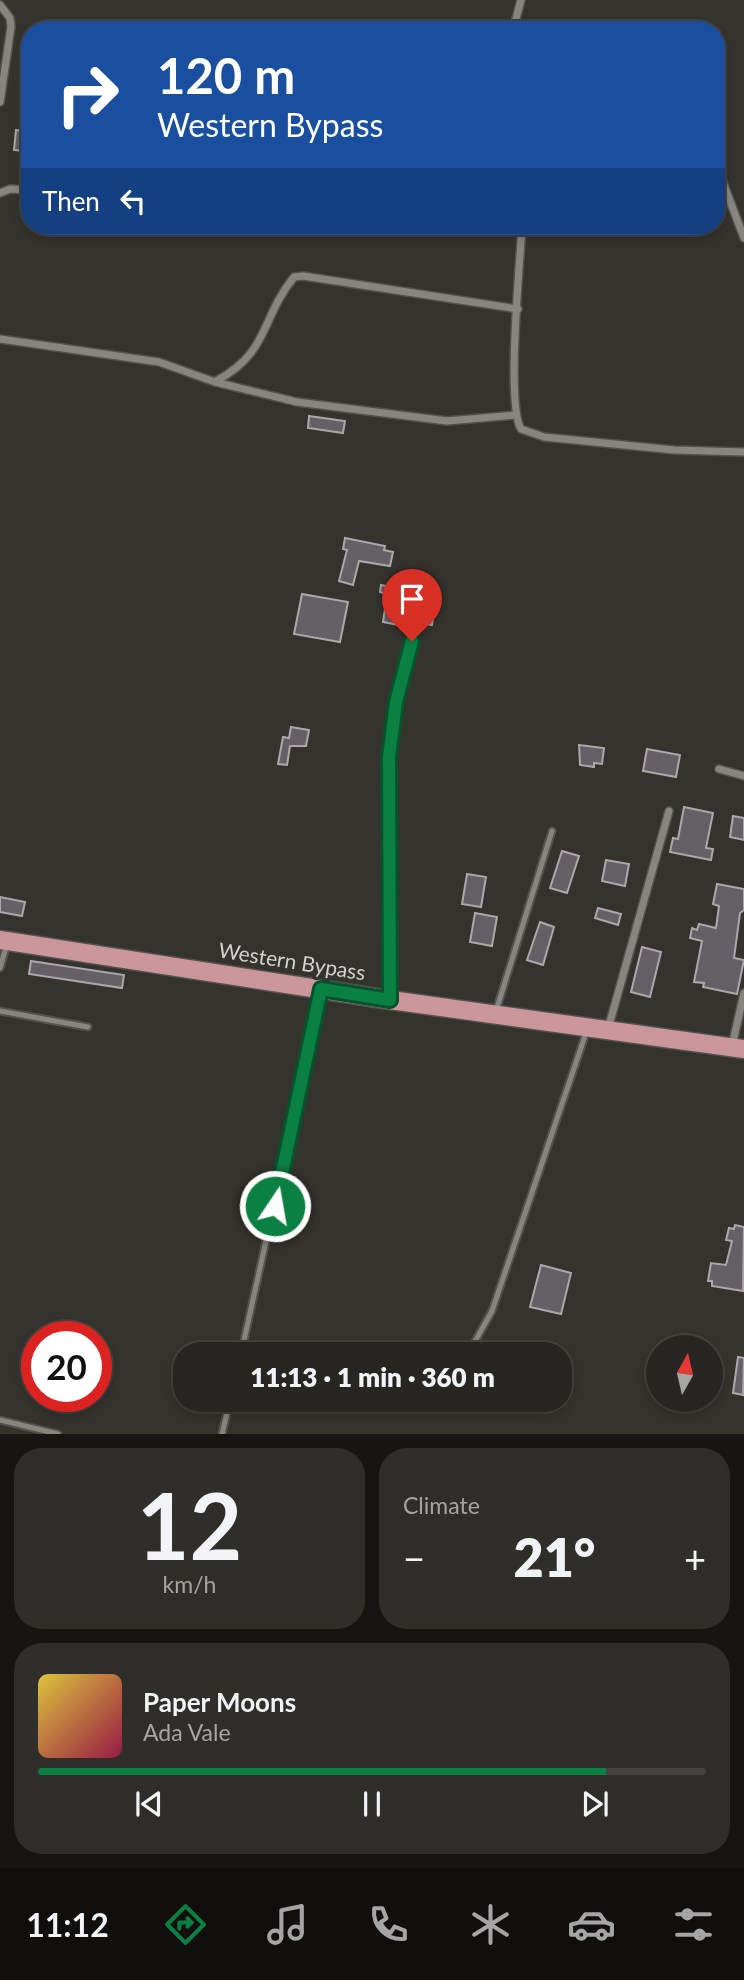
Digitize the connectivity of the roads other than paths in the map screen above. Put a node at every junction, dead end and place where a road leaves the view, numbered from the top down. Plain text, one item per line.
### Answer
1 (521, 0) edge
2 (0, 5) edge
3 (515, 21) edge
4 (0, 102) edge
5 (725, 188) edge
6 (21, 190) edge
7 (0, 193) edge
8 (522, 235) edge
9 (744, 238) edge
10 (518, 309) junction
11 (0, 338) edge
12 (215, 382) junction
13 (516, 415) junction
14 (744, 452) edge
15 (412, 641) dead end
16 (719, 769) dead end
17 (744, 776) edge
18 (669, 811) dead end
19 (552, 831) dead end
20 (4, 940) edge
21 (0, 968) edge
22 (321, 989) junction
23 (744, 993) edge
24 (390, 1000) junction
25 (0, 1011) edge
26 (495, 1014) junction
27 (88, 1027) dead end
28 (588, 1027) junction
29 (608, 1030) junction
30 (738, 1048) edge
31 (244, 1342) edge
32 (475, 1342) edge
33 (227, 1412) edge
34 (0, 1420) edge
35 (58, 1434) edge
36 (222, 1434) edge

1 - 3 street
2 - 4 street
5 - 9 street
6 - 7 street
8 - 10 street
10 - 12 street
10 - 13 street
11 - 12 street
12 - 13 street
13 - 14 street
15 - 24 street
16 - 17 street
18 - 29 street
19 - 26 lane
20 - 21 lane
20 - 22 main road, Western Bypass
22 - 24 main road, Western Bypass
22 - 31 lane
23 - 30 street
24 - 26 main road, Western Bypass
25 - 27 lane
26 - 28 main road, Western Bypass
28 - 29 main road, Western Bypass
28 - 32 lane
29 - 30 main road, Western Bypass
33 - 36 lane
34 - 35 lane

